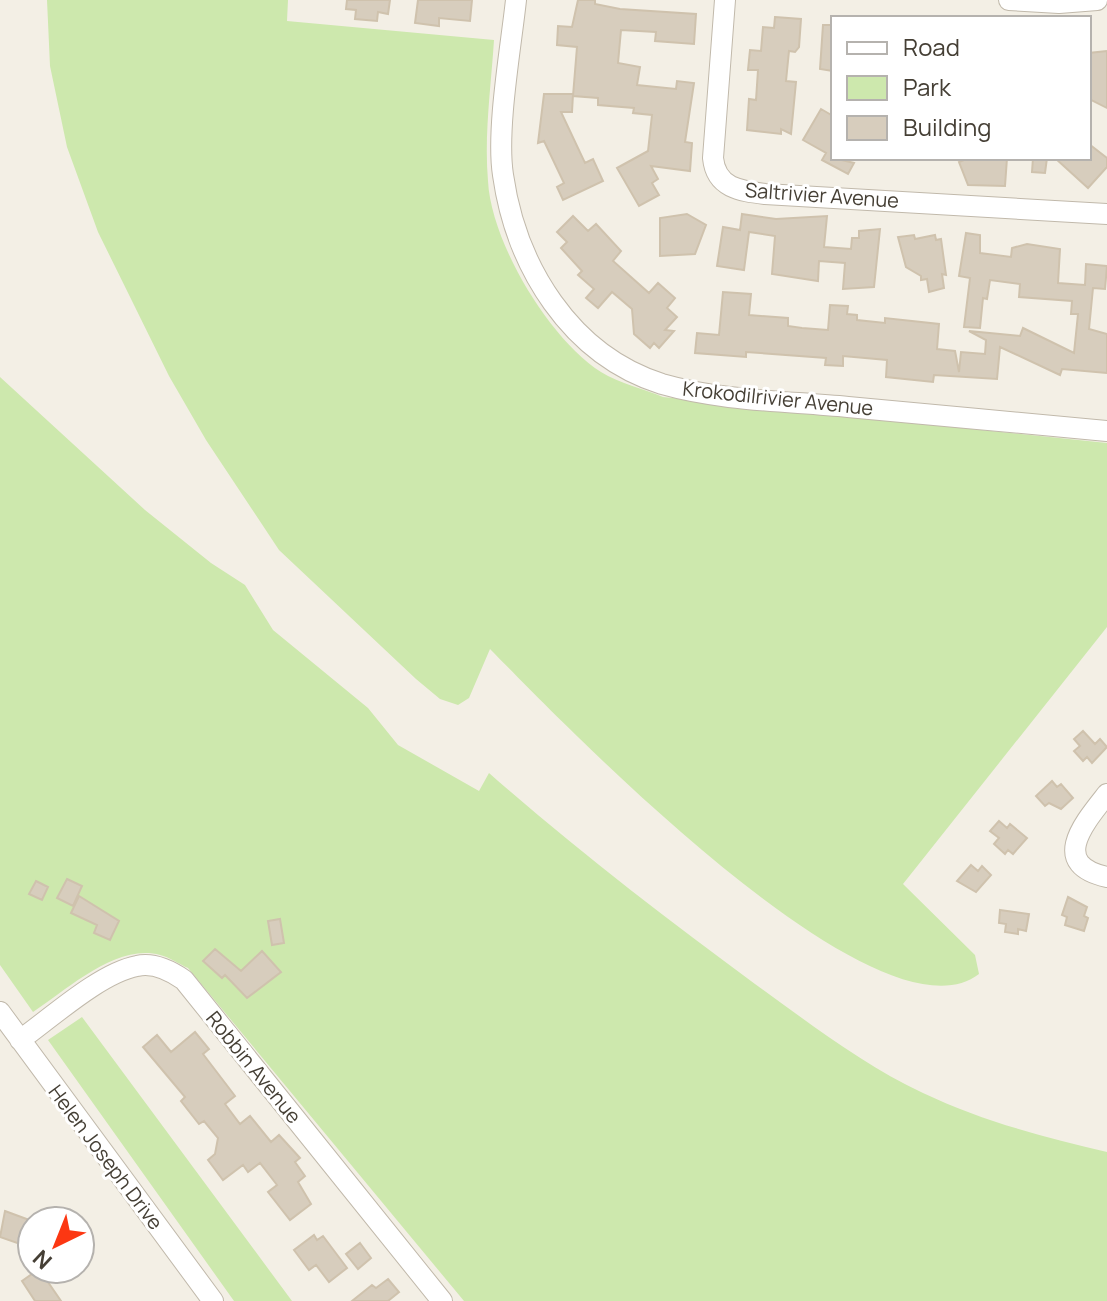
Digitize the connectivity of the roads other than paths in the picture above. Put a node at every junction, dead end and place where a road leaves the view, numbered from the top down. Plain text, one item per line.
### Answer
1 (516, 0) edge
2 (725, 0) edge
3 (1009, 0) edge
4 (1097, 0) edge
5 (1107, 214) edge
6 (1107, 431) edge
7 (1107, 794) edge
8 (1107, 877) edge
9 (0, 1012) edge
10 (20, 1040) junction
11 (213, 1301) edge
12 (442, 1301) edge

1 - 6 street, Krokodilrivier Avenue
2 - 5 street, Saltrivier Avenue
3 - 4 street
7 - 8 street
9 - 10 street, Helen Joseph Drive
10 - 11 street, Helen Joseph Drive
10 - 12 street, Robbin Avenue

